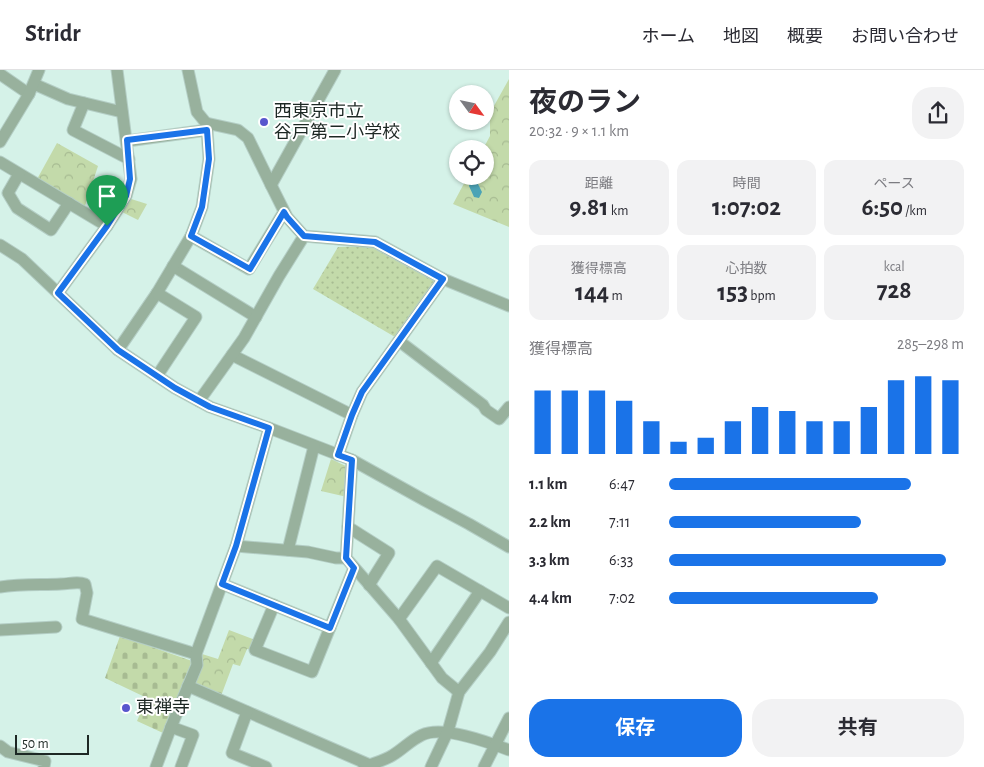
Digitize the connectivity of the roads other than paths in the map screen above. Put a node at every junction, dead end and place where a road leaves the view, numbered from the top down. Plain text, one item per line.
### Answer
1 (39, 70) edge
2 (117, 70) edge
3 (188, 70) edge
4 (335, 70) edge
5 (0, 74) edge
6 (31, 89) junction
7 (84, 103) junction
8 (122, 112) junction
9 (206, 127) junction
10 (127, 140) junction
11 (0, 142) edge
12 (129, 159) junction
13 (0, 162) edge
14 (19, 174) junction
15 (270, 185) junction
16 (69, 203) junction
17 (284, 212) junction
18 (107, 226) junction
19 (191, 236) junction
20 (304, 236) junction
21 (0, 245) edge
22 (173, 266) junction
23 (443, 279) junction
24 (157, 292) junction
25 (58, 293) junction
26 (509, 306) edge
27 (256, 317) junction
28 (399, 341) junction
29 (118, 350) junction
30 (232, 355) junction
31 (157, 376) junction
32 (199, 402) junction
33 (509, 407) edge
34 (352, 415) junction
35 (269, 428) junction
36 (314, 446) junction
37 (338, 455) junction
38 (352, 460) junction
39 (348, 527) junction
40 (236, 546) junction
41 (509, 547) edge
42 (288, 550) junction
43 (350, 563) junction
44 (222, 584) junction
45 (369, 585) junction
46 (0, 587) edge
47 (480, 590) junction
48 (274, 605) junction
49 (509, 608) edge
50 (399, 620) junction
51 (509, 622) edge
52 (56, 627) dead end
53 (330, 628) junction
54 (0, 630) edge
55 (196, 654) junction
56 (431, 663) junction
57 (188, 686) junction
58 (459, 692) junction
59 (248, 712) junction
60 (509, 718) edge
61 (171, 727) junction
62 (448, 731) junction
63 (495, 744) junction
64 (0, 746) edge
65 (509, 750) edge
66 (367, 766) edge
67 (44, 767) edge
68 (156, 767) edge
69 (181, 767) edge
70 (266, 767) edge
71 (432, 767) edge
72 (484, 767) edge

1 - 6 street
2 - 8 street
3 - 9 street
4 - 15 street
5 - 6 street
6 - 7 street
6 - 11 street
7 - 8 street
7 - 12 street
8 - 10 street
9 - 10 street
9 - 15 street
9 - 19 street
10 - 12 street
12 - 18 street
13 - 14 street
14 - 16 street
14 - 16 street
15 - 17 street
16 - 18 street
17 - 19 street
17 - 20 street
18 - 25 street
19 - 22 street
20 - 23 street
20 - 27 street
21 - 25 street
22 - 24 street
22 - 27 street
23 - 26 street
23 - 28 street
24 - 29 street
24 - 31 street
25 - 29 street
27 - 30 street
28 - 33 street
28 - 34 street
29 - 31 street
30 - 32 street
30 - 34 street
31 - 32 street
32 - 35 street
34 - 37 street
35 - 36 street
35 - 40 street
36 - 37 street
36 - 42 street
37 - 38 street
38 - 39 street
38 - 41 street
39 - 43 street
39 - 45 street
40 - 42 street
40 - 44 street
42 - 43 street
43 - 45 street
43 - 53 street
44 - 48 street
44 - 55 street
45 - 50 street
46 - 55 street
47 - 49 street
47 - 50 street
47 - 56 street
48 - 53 street
48 - 53 street
50 - 56 street
51 - 58 street
52 - 54 street
55 - 57 street
56 - 58 street
57 - 59 street
57 - 61 street
58 - 62 street
59 - 66 street
59 - 70 street
60 - 63 street
61 - 68 street
61 - 69 street
62 - 63 street
62 - 66 street
62 - 71 street
63 - 65 street
63 - 72 street
64 - 67 street

